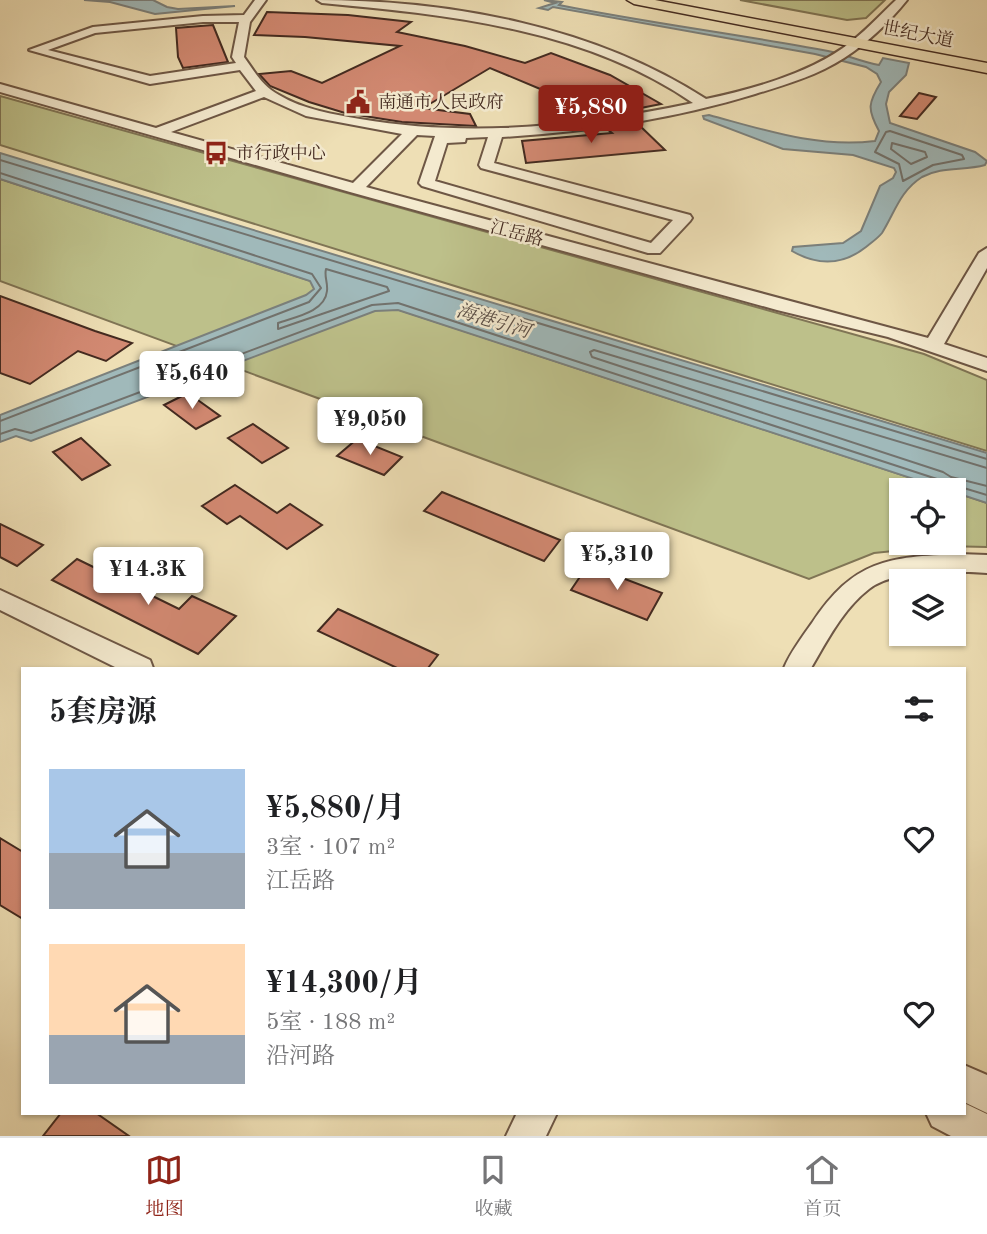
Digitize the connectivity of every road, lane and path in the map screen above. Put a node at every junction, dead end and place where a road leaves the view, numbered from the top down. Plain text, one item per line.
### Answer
1 (261, 0) edge
2 (321, 0) edge
3 (634, 0) edge
4 (689, 0) edge
5 (902, 0) edge
6 (247, 18) junction
7 (862, 38) junction
8 (987, 56) edge
9 (244, 66) junction
10 (987, 68) edge
11 (0, 88) edge
12 (266, 92) junction
13 (704, 104) junction
14 (414, 130) junction
15 (154, 132) junction
16 (494, 138) junction
17 (355, 189) junction
18 (987, 253) edge
19 (933, 344) junction
20 (987, 365) edge
21 (987, 564) edge
22 (0, 599) edge
23 (138, 667) edge
24 (798, 667) edge
25 (966, 1084) edge
26 (987, 1094) edge
27 (537, 1115) edge
28 (949, 1115) edge
29 (987, 1134) edge
30 (525, 1136) edge

1 - 6 street
2 - 13 street
3 - 7 main road, 世纪大道
4 - 7 main road, 世纪大道
5 - 7 street
6 - 9 street
6 - 9 street
7 - 8 main road, 世纪大道
7 - 10 main road, 世纪大道
7 - 13 street
9 - 12 street
11 - 15 street, 江岳路
12 - 14 street
12 - 15 street
13 - 16 street
14 - 16 street
14 - 17 street
15 - 17 street, 江岳路
16 - 16 street
17 - 19 street, 江岳路
18 - 19 street
19 - 20 street, 江岳路
21 - 24 street
22 - 23 street
25 - 26 street
27 - 30 street
28 - 29 street

